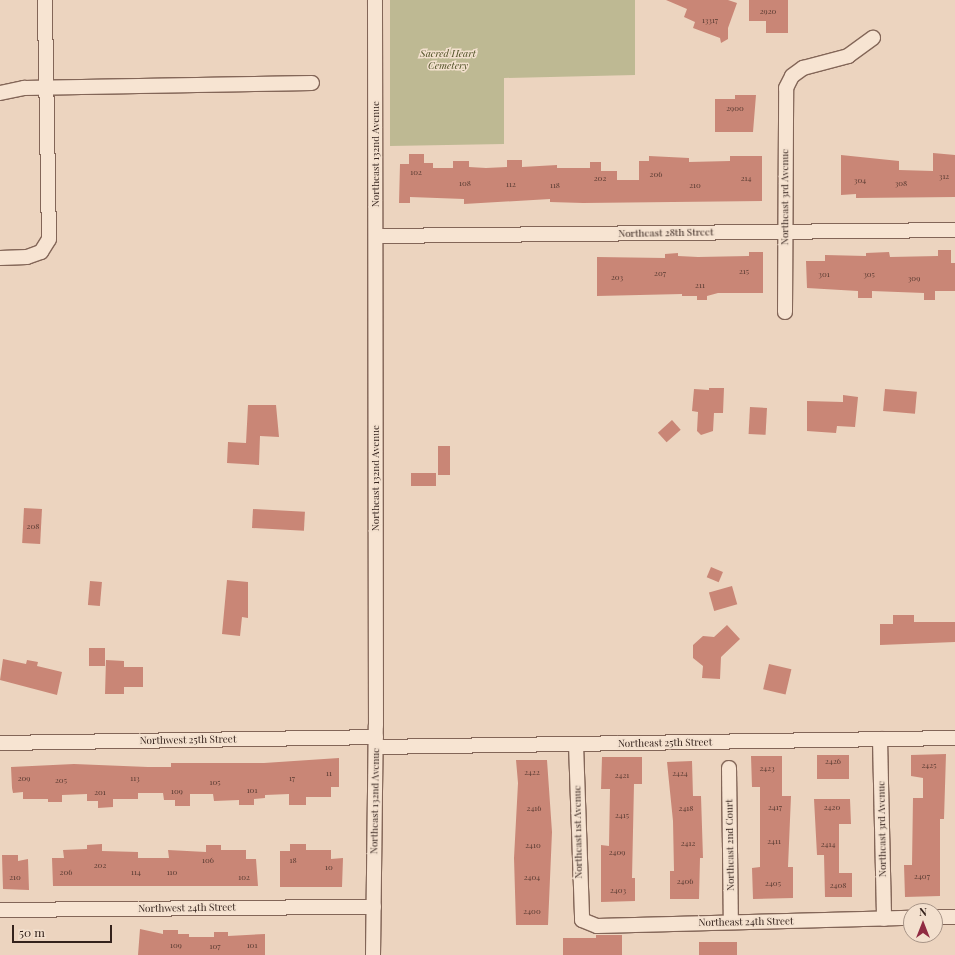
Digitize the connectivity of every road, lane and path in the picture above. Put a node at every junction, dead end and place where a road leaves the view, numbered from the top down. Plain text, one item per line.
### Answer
1 (45, 0) edge
2 (375, 0) edge
3 (873, 38) dead end
4 (312, 83) dead end
5 (46, 88) junction
6 (0, 93) edge
7 (955, 230) edge
8 (784, 232) junction
9 (376, 236) junction
10 (0, 258) edge
11 (785, 312) dead end
12 (955, 738) edge
13 (880, 740) junction
14 (376, 742) junction
15 (0, 743) edge
16 (576, 744) junction
17 (729, 768) dead end
18 (374, 907) junction
19 (0, 910) edge
20 (943, 917) edge
21 (955, 917) edge
22 (903, 918) edge
23 (884, 919) junction
24 (582, 920) joint
25 (731, 922) junction
26 (373, 955) edge

1 - 5 street
2 - 9 street, Northeast 132nd Avenue
3 - 8 street, Northeast 3rd Avenue
4 - 5 street
5 - 6 street
5 - 10 street
7 - 8 street, Northeast 28th Street
8 - 9 street, Northeast 28th Street
8 - 11 street, Northeast 3rd Avenue
9 - 14 street, Northeast 132nd Avenue
12 - 13 street, Northeast 25th Street
13 - 16 street, Northeast 25th Street
13 - 23 street, Northeast 3rd Avenue
14 - 15 street, Northwest 25th Street
14 - 16 street, Northeast 25th Street
14 - 18 street, Northeast 132nd Avenue
16 - 24 street, Northeast 1st Avenue
17 - 25 street, Northeast 2nd Court
18 - 19 street, Northwest 24th Street
18 - 26 street, Northeast 132nd Avenue
20 - 21 street
22 - 23 street, Northeast 24th Street
23 - 25 street, Northeast 24th Street
24 - 25 street, Northeast 24th Street

